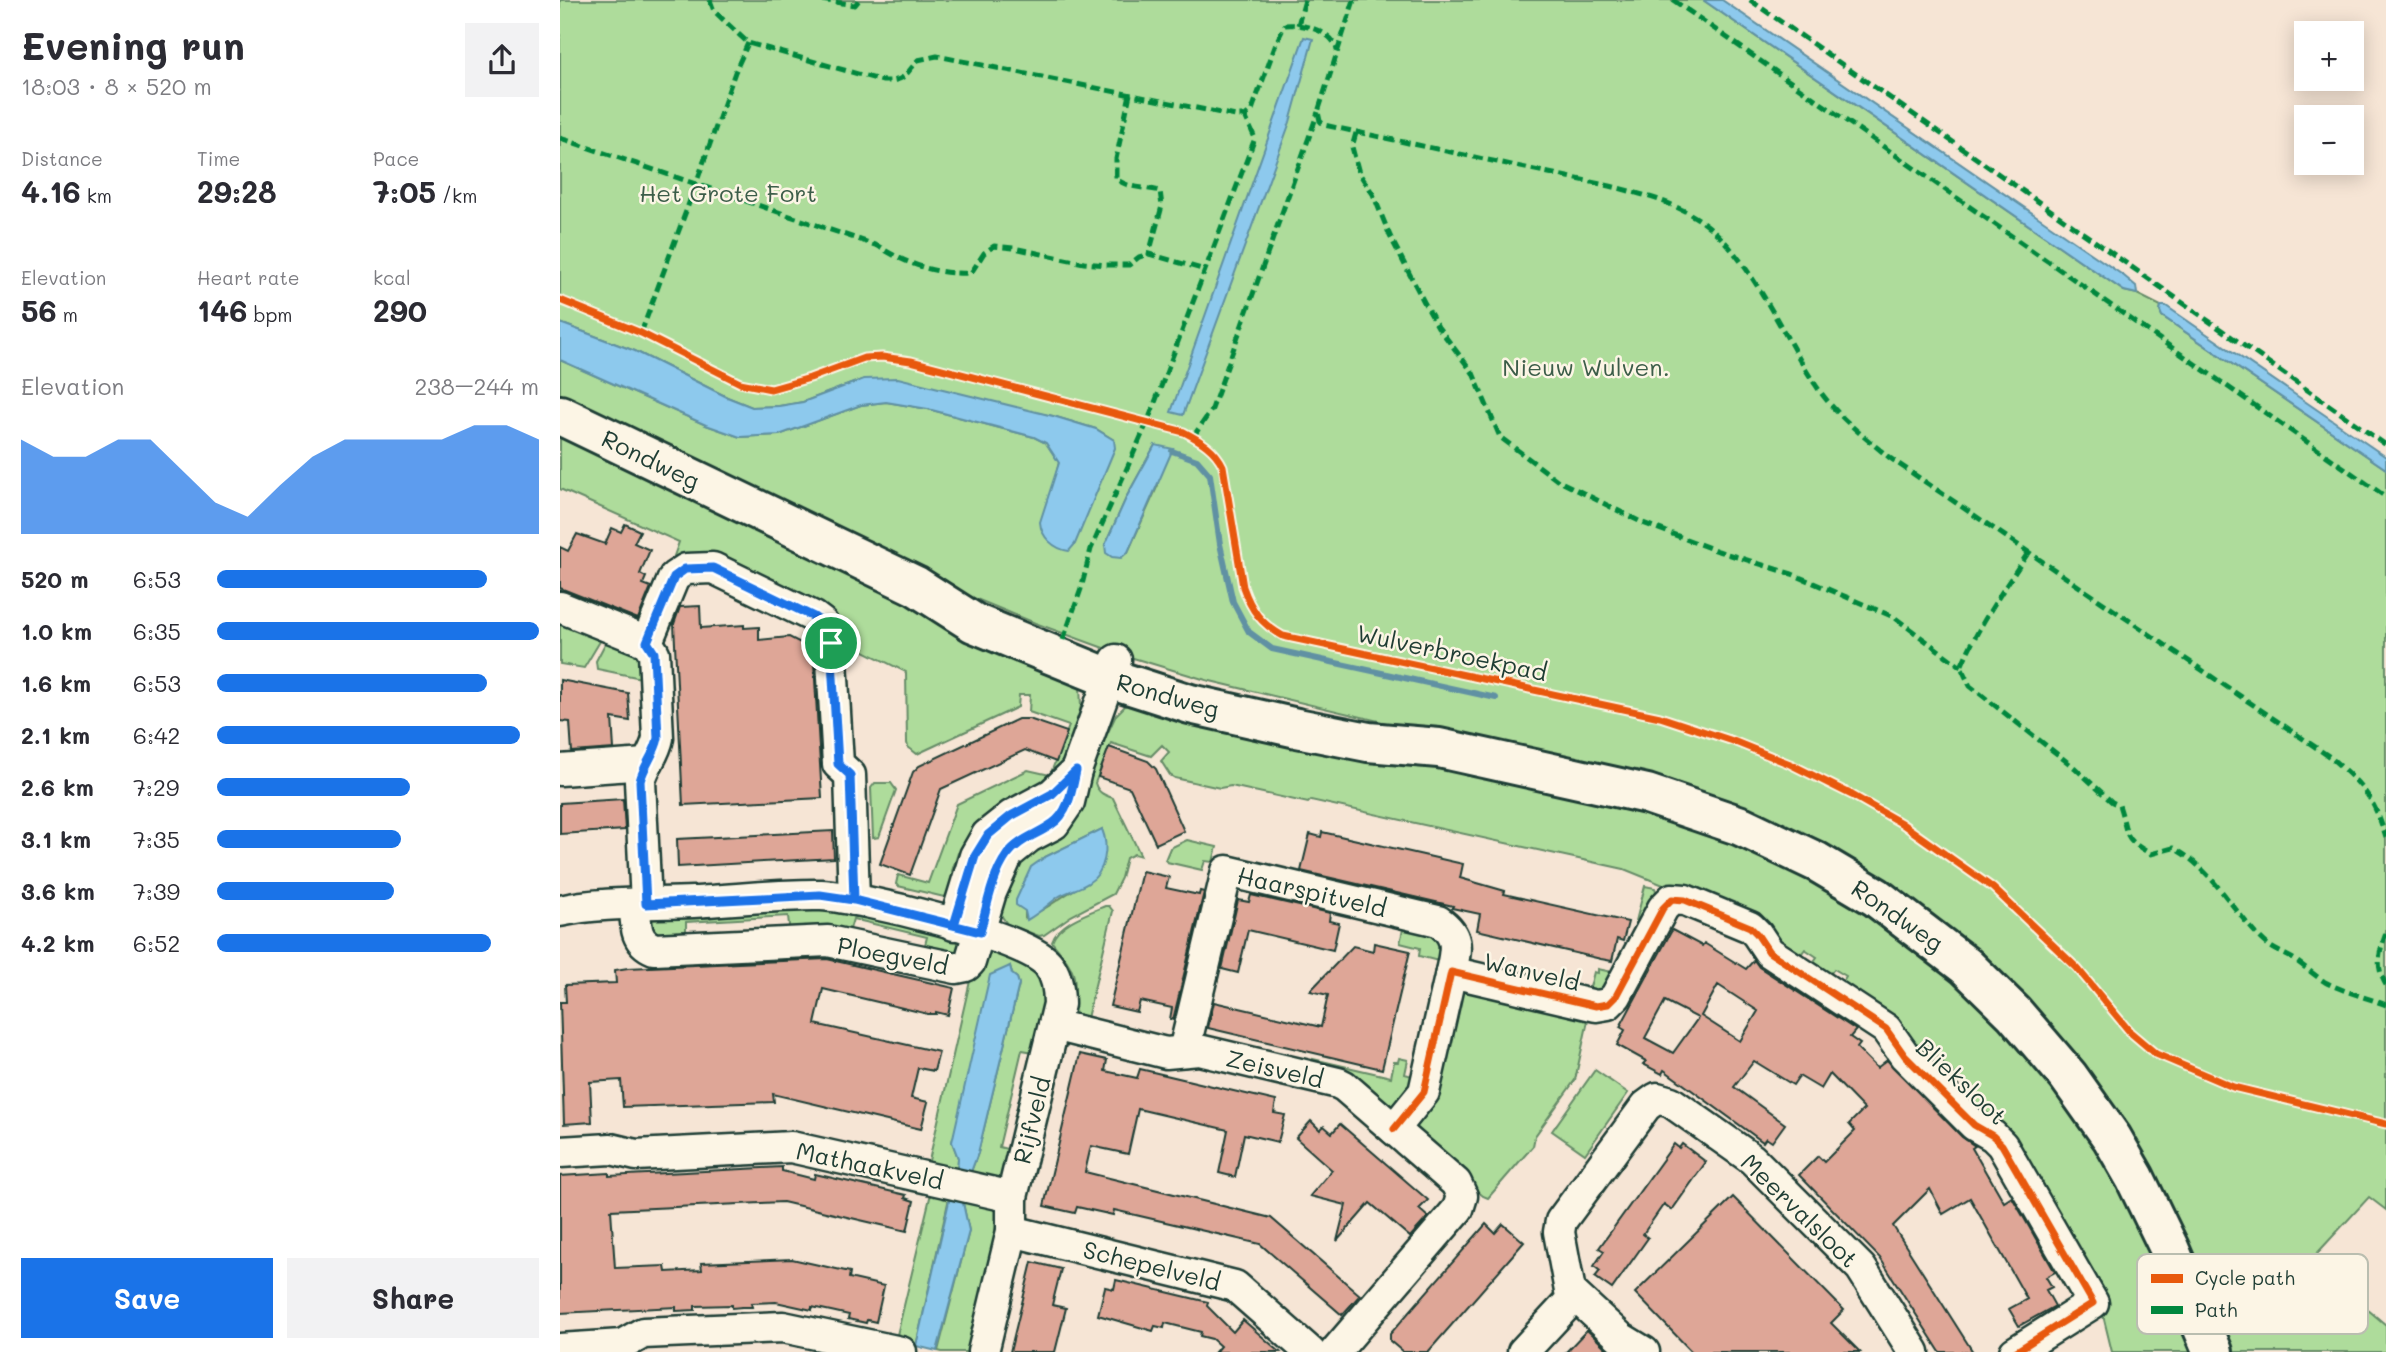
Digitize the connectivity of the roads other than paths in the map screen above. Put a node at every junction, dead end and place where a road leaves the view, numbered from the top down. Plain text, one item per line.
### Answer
1 (565, 419) edge
2 (560, 607) edge
3 (647, 642) junction
4 (1113, 669) junction
5 (646, 764) junction
6 (560, 770) edge
7 (1672, 899) joint
8 (854, 900) junction
9 (640, 904) junction
10 (560, 911) edge
11 (967, 928) junction
12 (1451, 972) junction
13 (1054, 1025) junction
14 (1184, 1051) junction
15 (1394, 1129) junction
16 (560, 1152) edge
17 (1012, 1197) junction
18 (1012, 1231) junction
19 (2171, 1254) edge
20 (1575, 1296) junction
21 (2197, 1334) edge
22 (2205, 1334) edge
23 (560, 1349) edge
24 (901, 1352) edge
25 (983, 1352) edge
26 (1310, 1352) edge
27 (1335, 1352) edge
28 (1523, 1352) edge
29 (1644, 1352) edge
30 (1914, 1352) edge
31 (2015, 1352) edge
32 (2201, 1352) edge
33 (2213, 1352) edge

1 - 4 main road, Rondweg
2 - 3 street
3 - 5 street
3 - 8 street
4 - 11 street
4 - 19 main road, Rondweg
5 - 6 street
5 - 9 street
7 - 12 street, Wanveld
7 - 31 street, Blieksloot
8 - 9 street, Ploegveld
8 - 11 street, Ploegveld
9 - 10 street, Ploegveld
9 - 11 street, Ploegveld
11 - 13 street, Rijfveld
12 - 14 street, Haarspitveld
12 - 15 street, Wanveld
13 - 14 street, Zeisveld
13 - 17 street, Rijfveld
14 - 15 street, Zeisveld
15 - 27 street, Zeisveld
16 - 17 street, Mathaakveld
17 - 18 street, Rijfveld
18 - 25 street, Rijfveld
18 - 26 street, Schepelveld
20 - 28 street
20 - 29 street
20 - 30 street, Meervalsloot
21 - 32 main road, Rondweg
22 - 33 main road, Rondweg
23 - 24 street

